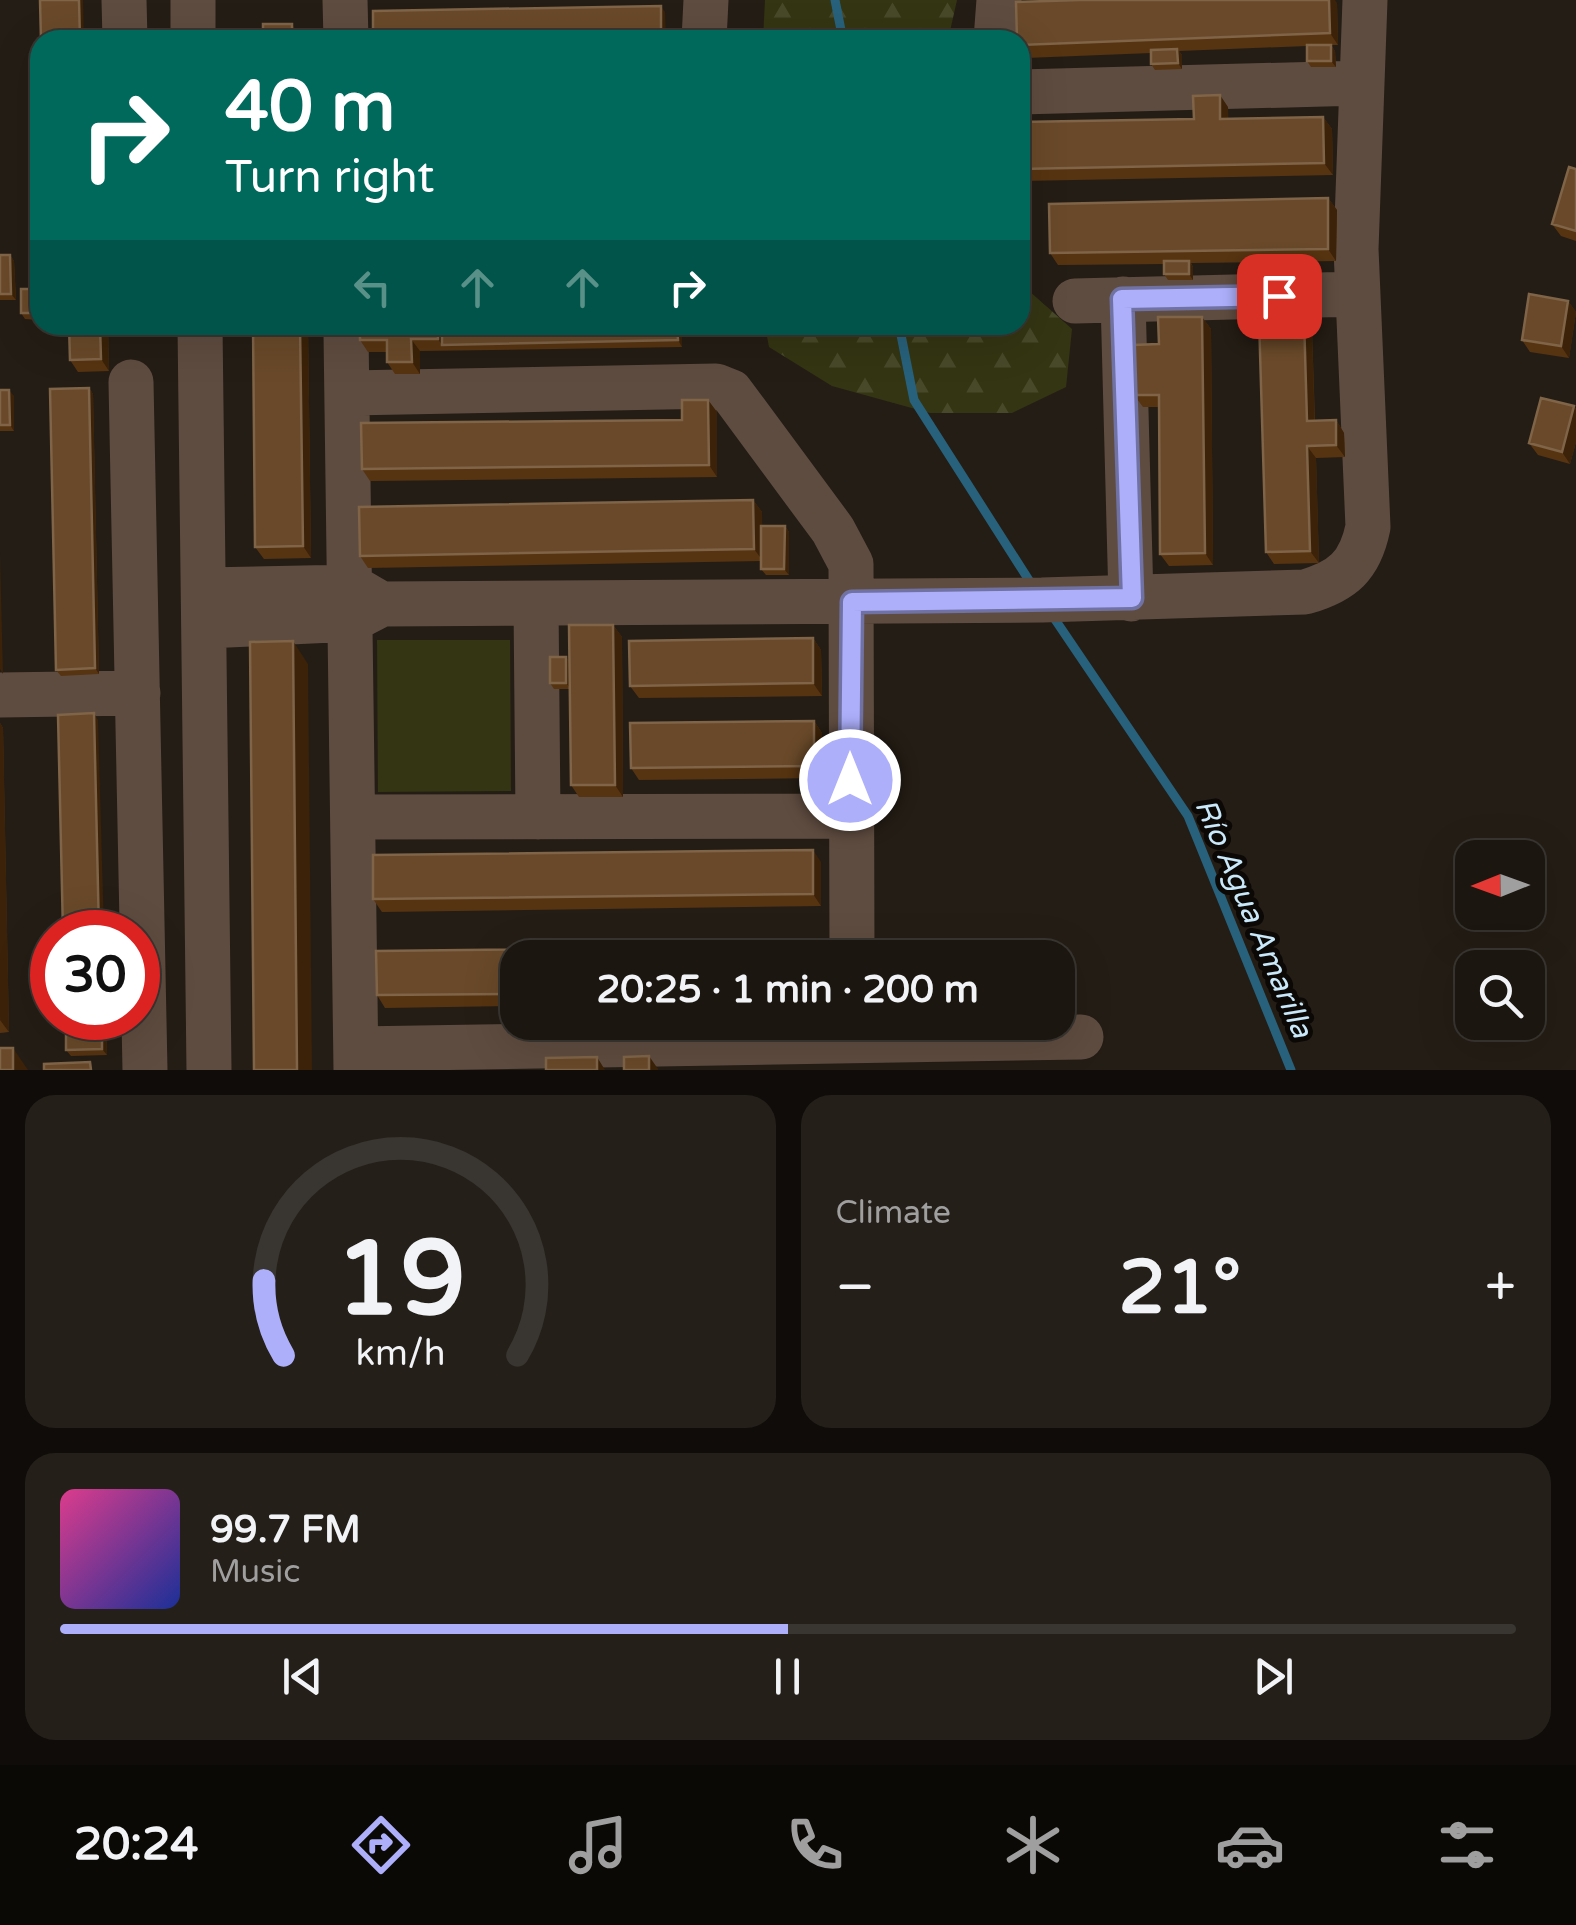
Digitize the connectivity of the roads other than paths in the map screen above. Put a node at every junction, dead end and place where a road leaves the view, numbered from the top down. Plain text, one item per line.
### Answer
1 (124, 0) edge
2 (192, 0) edge
3 (345, 0) edge
4 (706, 0) edge
5 (999, 0) edge
6 (1365, 0) edge
7 (125, 30) edge
8 (194, 30) edge
9 (346, 30) edge
10 (704, 30) edge
11 (997, 30) edge
12 (1361, 83) junction
13 (1030, 92) edge
14 (1357, 294) junction
15 (1122, 299) junction
16 (1075, 301) dead end
17 (200, 335) edge
18 (346, 335) edge
19 (131, 382) dead end
20 (349, 392) junction
21 (1132, 598) junction
22 (852, 602) junction
23 (362, 603) junction
24 (536, 604) junction
25 (206, 608) junction
26 (138, 693) junction
27 (0, 695) edge
28 (850, 816) junction
29 (354, 817) junction
30 (538, 817) junction
31 (852, 940) edge
32 (1075, 1038) edge
33 (1081, 1038) dead end
34 (682, 1040) edge
35 (356, 1059) edge
36 (145, 1070) edge
37 (210, 1070) edge

1 - 7 street
2 - 8 street
3 - 9 street
4 - 10 street
5 - 11 street
6 - 12 street
12 - 13 street
12 - 14 street
14 - 15 street
14 - 21 street
15 - 16 street
15 - 21 street
17 - 25 street
18 - 20 street
19 - 26 street
20 - 22 street
20 - 23 street
21 - 22 street
22 - 24 street
22 - 28 street
23 - 24 street
23 - 25 street
23 - 29 street
24 - 30 street
25 - 37 street
26 - 27 street
26 - 36 street
28 - 30 street
28 - 31 street
29 - 30 street
29 - 35 street
32 - 33 street
34 - 35 street

